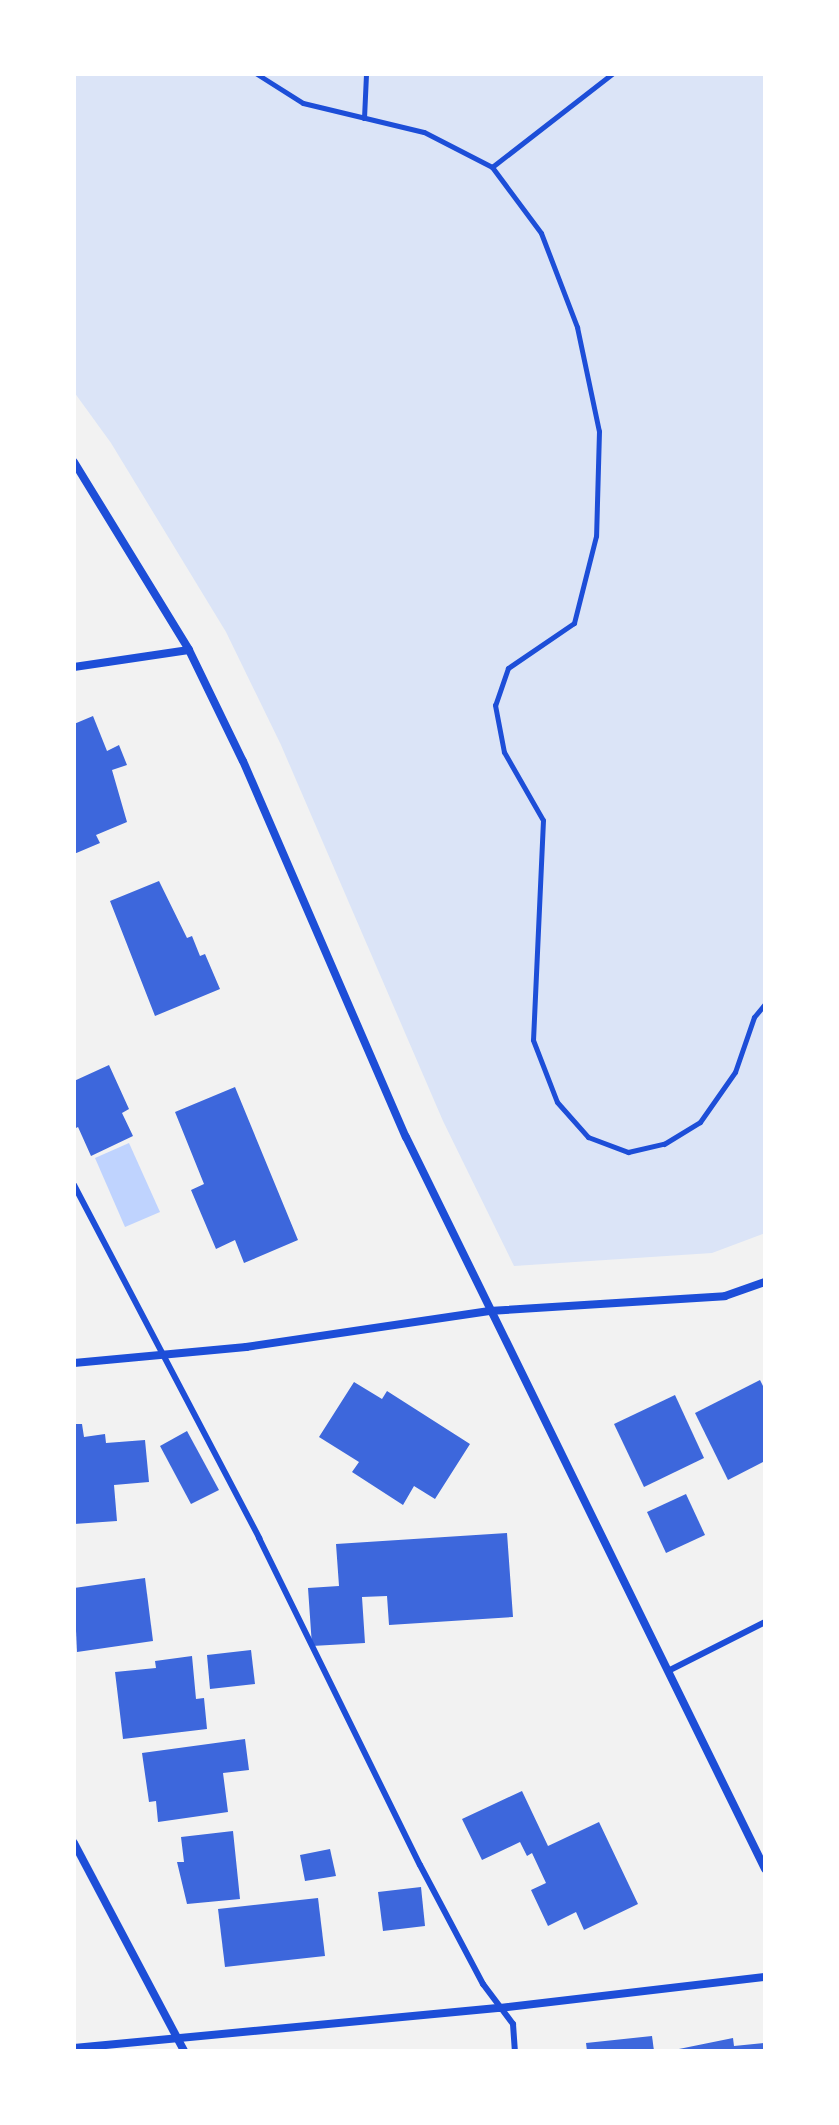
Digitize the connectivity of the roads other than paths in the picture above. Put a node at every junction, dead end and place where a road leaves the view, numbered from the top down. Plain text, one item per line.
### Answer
1 (74, 462) edge
2 (189, 650) junction
3 (74, 667) edge
4 (74, 1185) edge
5 (765, 1282) edge
6 (489, 1311) junction
7 (165, 1354) junction
8 (74, 1363) edge
9 (765, 1622) edge
10 (670, 1670) junction
11 (74, 1843) edge
12 (765, 1869) edge
13 (765, 1977) edge
14 (500, 2008) junction
15 (177, 2037) junction
16 (74, 2048) edge
17 (184, 2051) edge
18 (515, 2051) edge

1 - 2 street
2 - 3 street
2 - 6 street
4 - 7 lane
5 - 6 street
6 - 7 street
6 - 10 street
7 - 8 street
7 - 14 lane
9 - 10 lane
10 - 12 street
11 - 15 street
13 - 14 street
14 - 15 street
14 - 18 lane
15 - 16 street
15 - 17 street

